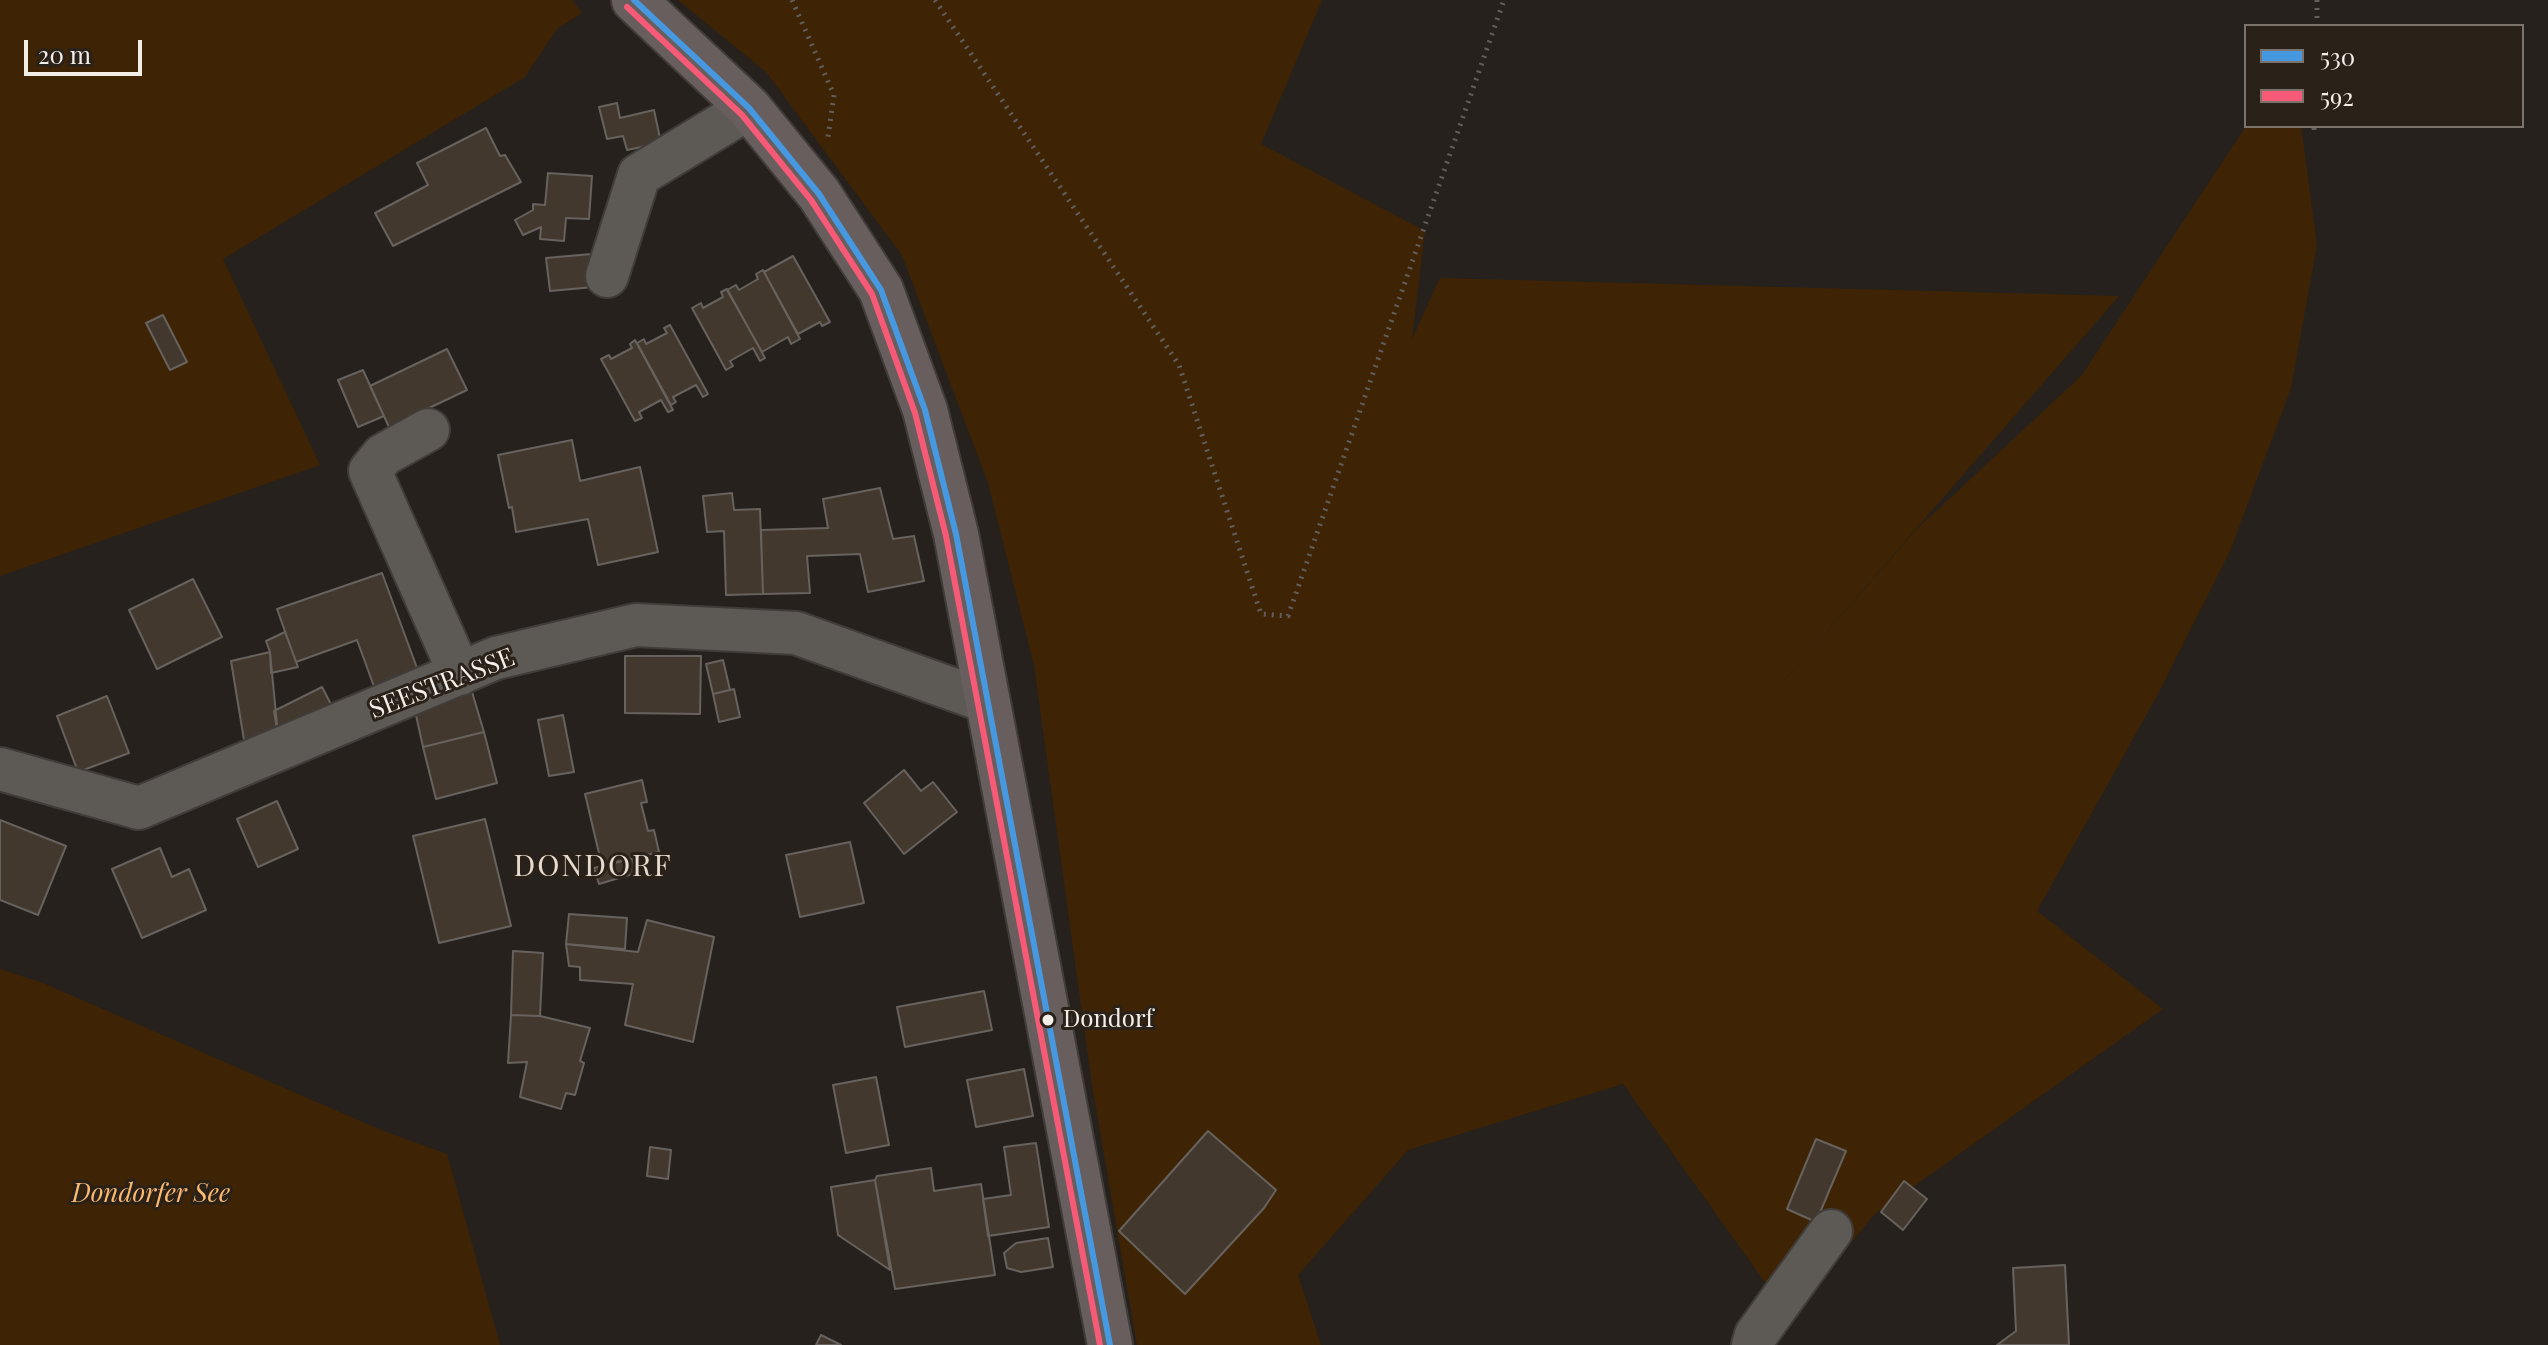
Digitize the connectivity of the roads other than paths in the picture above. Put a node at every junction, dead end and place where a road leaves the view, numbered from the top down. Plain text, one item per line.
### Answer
1 (634, 0) edge
2 (749, 108) junction
3 (607, 276) dead end
4 (428, 430) dead end
5 (460, 674) junction
6 (988, 702) junction
7 (0, 769) edge
8 (1831, 1231) dead end
9 (1110, 1345) edge
10 (1753, 1345) edge

1 - 2 main road
2 - 3 street
2 - 6 main road
4 - 5 street
5 - 6 street, SEESTRASSE
5 - 7 street, SEESTRASSE
6 - 9 main road
8 - 10 street

